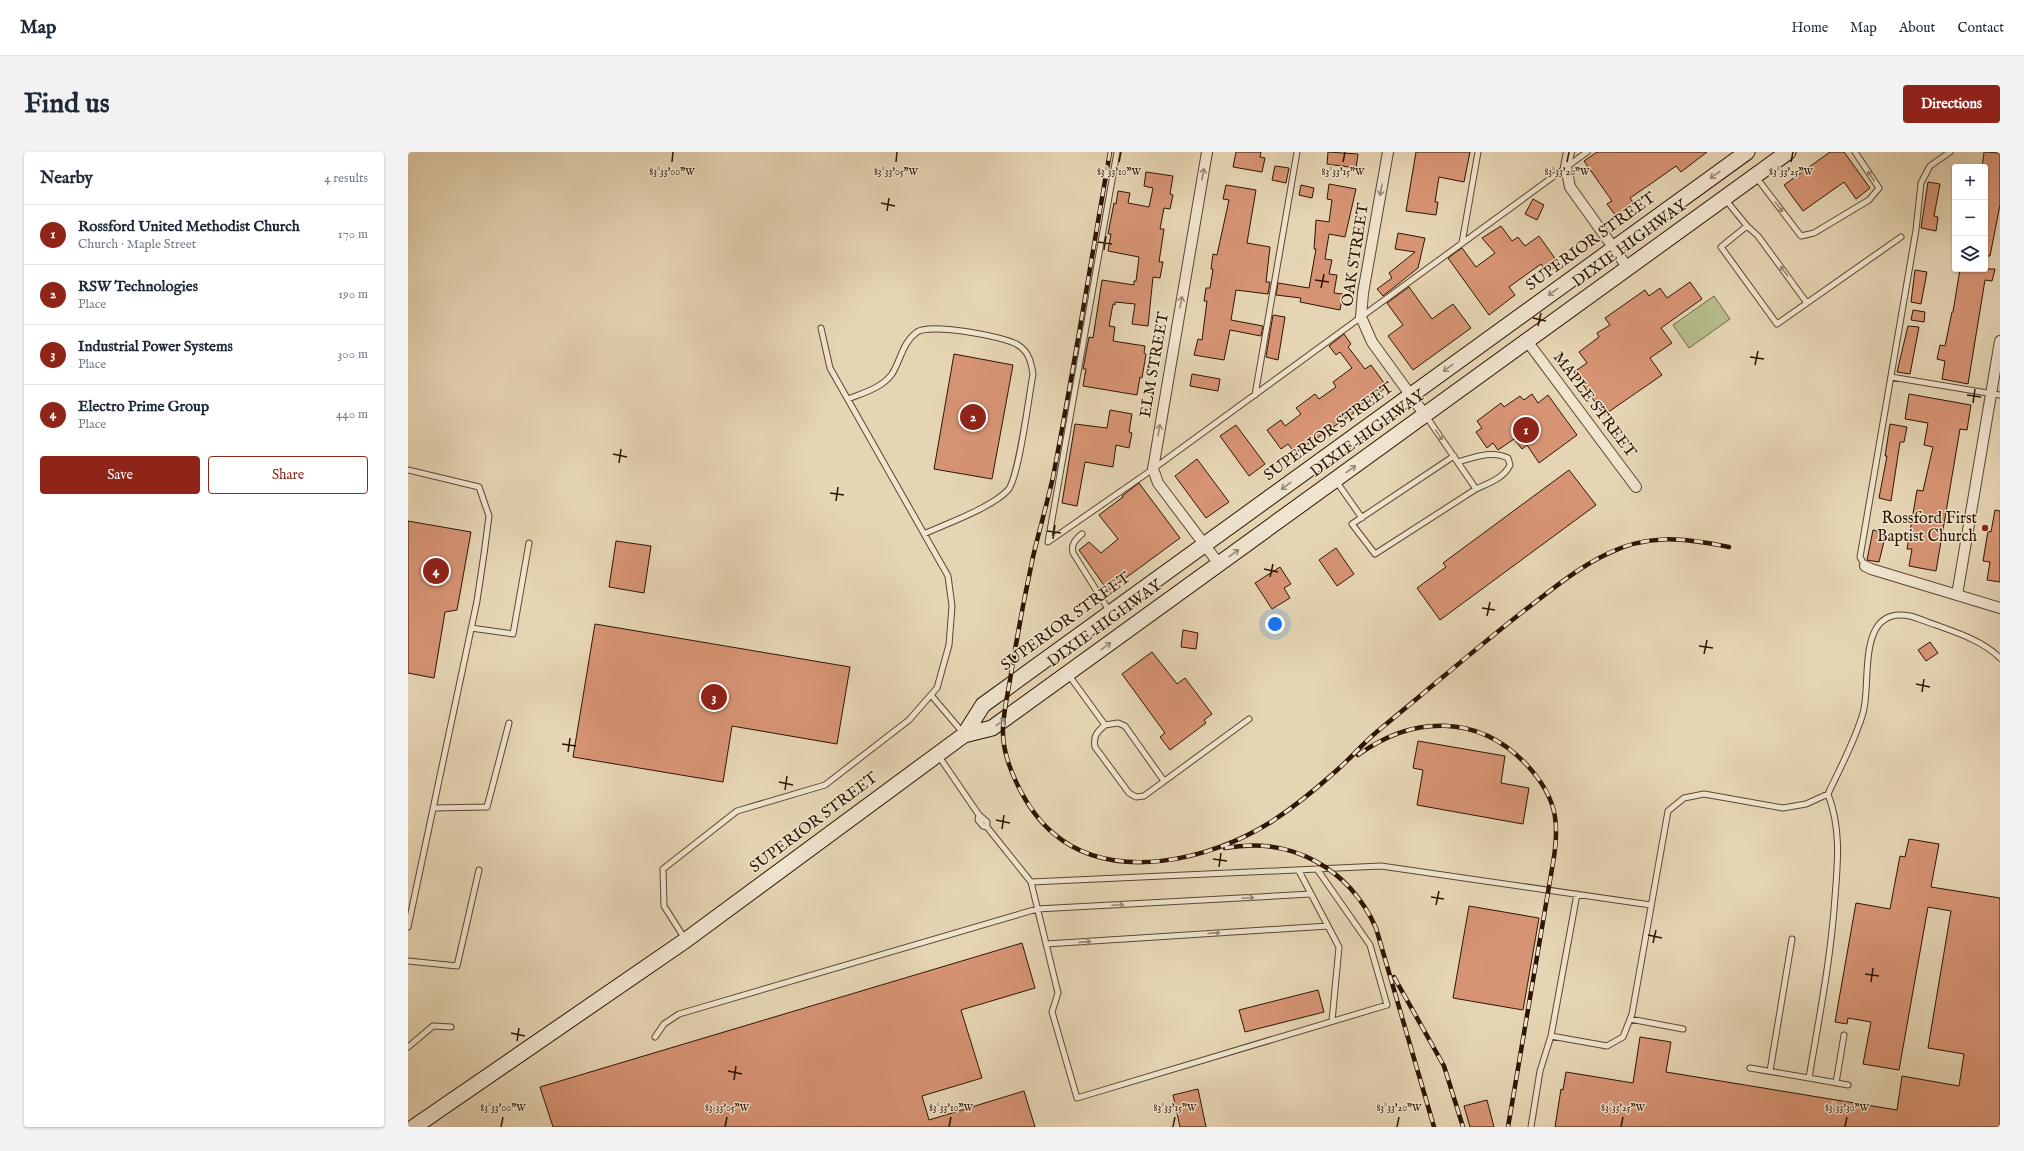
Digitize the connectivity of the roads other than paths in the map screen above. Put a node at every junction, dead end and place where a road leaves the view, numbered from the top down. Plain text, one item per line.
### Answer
1 (1117, 152) edge
2 (1206, 152) edge
3 (1297, 152) edge
4 (1388, 152) edge
5 (1478, 152) edge
6 (1569, 152) edge
7 (1587, 152) edge
8 (1747, 152) edge
9 (1788, 152) edge
10 (1855, 152) edge
11 (1950, 152) edge
12 (1566, 167) junction
13 (1756, 176) junction
14 (1725, 198) junction
15 (1747, 226) junction
16 (1901, 238) dead end
17 (1462, 244) junction
18 (1614, 248) junction
19 (1628, 268) junction
20 (1807, 303) junction
21 (1361, 317) junction
22 (821, 328) dead end
23 (1527, 341) junction
24 (2000, 341) edge
25 (1891, 377) junction
26 (1255, 394) junction
27 (1995, 394) edge
28 (1411, 395) junction
29 (848, 399) junction
30 (1425, 415) junction
31 (1454, 456) junction
32 (1458, 462) junction
33 (1153, 469) junction
34 (408, 470) edge
35 (1336, 480) junction
36 (1636, 487) dead end
37 (1476, 488) junction
38 (1362, 518) junction
39 (924, 534) junction
40 (1082, 534) dead end
41 (529, 543) dead end
42 (1205, 544) junction
43 (1219, 564) junction
44 (1864, 566) joint
45 (1957, 595) junction
46 (2000, 608) edge
47 (1111, 612) junction
48 (471, 628) junction
49 (1054, 654) junction
50 (2000, 658) edge
51 (1068, 673) junction
52 (931, 695) junction
53 (1249, 719) dead end
54 (509, 723) dead end
55 (1105, 725) junction
56 (964, 735) junction
57 (937, 754) junction
58 (1164, 781) junction
59 (1828, 794) junction
60 (433, 808) junction
61 (1317, 869) junction
62 (479, 870) dead end
63 (1299, 871) junction
64 (1030, 882) junction
65 (1311, 894) junction
66 (1577, 894) junction
67 (1650, 905) junction
68 (1037, 909) junction
69 (1328, 926) junction
70 (408, 927) edge
71 (1792, 939) dead end
72 (686, 940) junction
73 (1046, 944) junction
74 (408, 961) edge
75 (1630, 1019) junction
76 (1332, 1022) junction
77 (451, 1027) dead end
78 (1683, 1029) dead end
79 (1844, 1035) dead end
80 (1551, 1036) junction
81 (655, 1037) dead end
82 (408, 1047) edge
83 (1750, 1068) dead end
84 (1770, 1071) junction
85 (1809, 1078) junction
86 (1836, 1083) junction
87 (1848, 1085) dead end
88 (414, 1127) edge
89 (1531, 1127) edge

1 - 33 lane
33 -> 2 street, ELM STREET
3 - 26 lane
4 -> 21 street, OAK STREET
5 - 17 lane
6 - 12 street
7 - 12 lane
8 -> 18 main road, SUPERIOR STREET
9 - 13 main road, DIXIE HIGHWAY
13 -> 10 lane
11 - 25 lane
12 - 17 lane
12 - 18 street
13 - 14 main road, DIXIE HIGHWAY
14 - 15 lane
14 - 19 main road, DIXIE HIGHWAY
20 -> 15 lane
15 - 20 lane
16 - 20 lane
17 - 21 lane
18 - 19 street
18 -> 28 main road, SUPERIOR STREET
19 - 23 main road, DIXIE HIGHWAY
21 - 26 lane
21 - 28 street, OAK STREET
22 - 29 lane
23 - 30 main road, DIXIE HIGHWAY
23 - 36 street, MAPLE STREET
24 - 27 street
25 - 27 lane
25 - 44 lane
26 - 33 lane
27 - 45 street
28 - 30 street, OAK STREET
28 -> 42 main road, SUPERIOR STREET
29 - 39 lane
29 - 39 lane
30 -> 31 lane
35 -> 30 main road, DIXIE HIGHWAY
31 - 32 lane
31 - 38 lane
32 - 37 lane
32 - 37 lane
33 - 42 street
34 - 48 lane
35 - 38 lane
43 -> 35 main road, DIXIE HIGHWAY
37 - 38 lane
39 - 52 lane
40 - 47 lane
41 - 48 lane
42 - 43 street
42 - 47 main road, SUPERIOR STREET
51 -> 43 main road, DIXIE HIGHWAY
44 - 45 street
45 - 46 street
47 - 49 main road, SUPERIOR STREET
48 - 60 lane
49 - 51 main road
49 - 56 main road, SUPERIOR STREET
50 - 59 lane
51 - 55 lane
56 -> 51 main road, DIXIE HIGHWAY
52 - 56 lane
52 - 72 lane
53 - 58 lane
54 - 60 lane
55 - 58 lane
55 - 58 lane
56 - 57 main road, SUPERIOR STREET
57 - 64 lane
57 - 72 main road, SUPERIOR STREET
59 - 67 lane
59 - 85 lane
60 - 70 lane
61 - 63 lane
61 - 66 lane
61 - 76 lane
62 - 74 lane
63 - 64 lane
63 - 65 lane
64 - 68 lane
68 -> 65 lane
65 - 69 lane
66 - 67 lane
66 - 80 lane
67 - 75 lane
68 - 73 lane
68 - 81 lane
73 -> 69 lane
69 - 76 lane
71 - 84 lane
72 - 88 main road, SUPERIOR STREET
73 - 76 lane
75 - 78 lane
75 - 80 lane
77 - 82 lane
79 - 86 lane
80 - 89 lane
83 - 84 lane
84 - 85 lane
85 - 86 lane
86 - 87 lane

